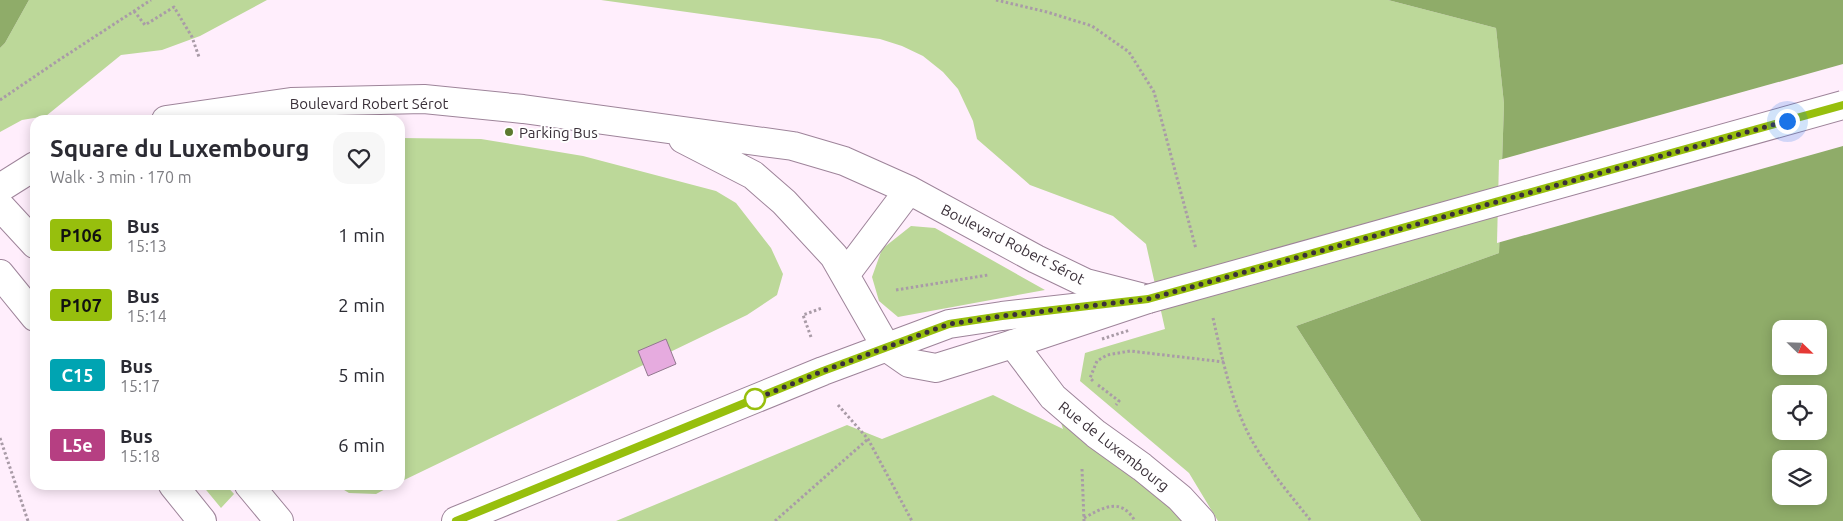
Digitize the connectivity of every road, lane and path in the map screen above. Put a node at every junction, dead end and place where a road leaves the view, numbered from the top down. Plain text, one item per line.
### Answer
1 (151, 0) edge
2 (996, 0) edge
3 (134, 10) junction
4 (199, 57) dead end
5 (0, 100) edge
6 (312, 102) junction
7 (1843, 105) edge
8 (201, 115) edge
9 (274, 115) edge
10 (662, 128) junction
11 (30, 169) edge
12 (0, 188) edge
13 (908, 190) junction
14 (0, 206) edge
15 (30, 239) edge
16 (1196, 250) dead end
17 (0, 274) edge
18 (997, 274) dead end
19 (845, 275) junction
20 (890, 291) dead end
21 (1148, 299) junction
22 (825, 307) dead end
23 (30, 311) edge
24 (1212, 316) dead end
25 (812, 341) dead end
26 (1013, 344) junction
27 (886, 348) junction
28 (1224, 362) junction
29 (1119, 401) dead end
30 (838, 405) dead end
31 (0, 438) edge
32 (868, 439) junction
33 (1082, 462) dead end
34 (176, 490) edge
35 (253, 490) edge
36 (1084, 520) edge
37 (28, 521) edge
38 (202, 521) edge
39 (279, 521) edge
40 (456, 521) edge
41 (775, 521) edge
42 (912, 521) edge
43 (1135, 521) edge
44 (1200, 521) edge
45 (1310, 521) edge

1 - 3 path
2 - 16 path
3 - 4 path
3 - 5 path
6 - 8 main road, Boulevard Robert Sérot
6 - 9 main road
6 - 10 main road, Boulevard Robert Sérot
7 - 21 main road, bridge
10 - 13 main road, Boulevard Robert Sérot
10 - 19 main road, Boulevard Robert Sérot
11 - 12 main road
13 - 19 main road
13 - 21 main road, Boulevard Robert Sérot
14 - 15 main road
17 - 23 main road
18 - 20 path
19 - 27 main road, Boulevard Robert Sérot
21 - 26 main road, Boulevard Robert Sérot
21 - 27 main road
22 - 25 path
24 - 28 path
26 - 27 main road, Boulevard Robert Sérot
26 - 44 main road, Rue de Luxembourg
27 - 40 main road
28 - 29 path
28 - 45 path
30 - 32 path
31 - 37 path
32 - 41 path
32 - 42 path
33 - 36 path
34 - 38 main road
35 - 39 main road
36 - 43 path

